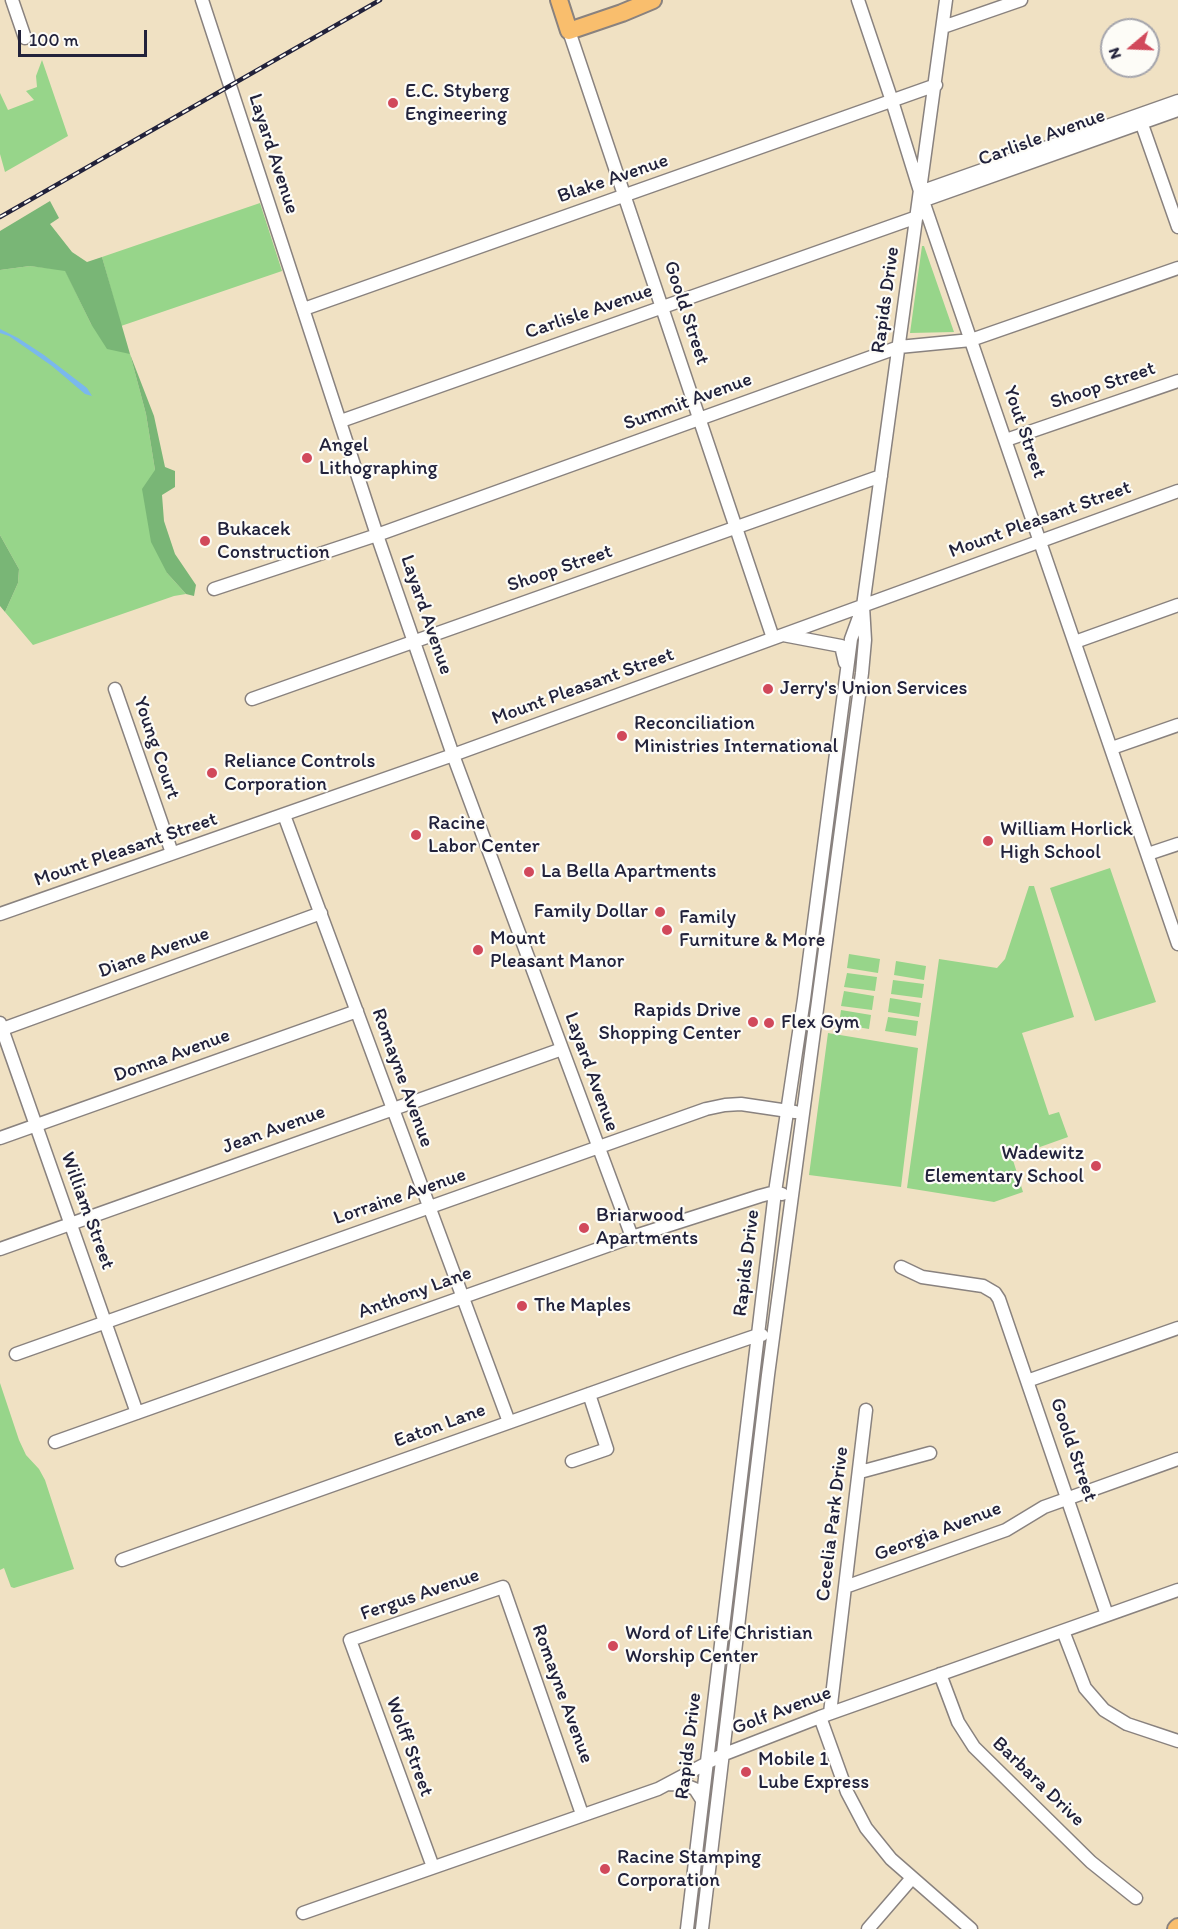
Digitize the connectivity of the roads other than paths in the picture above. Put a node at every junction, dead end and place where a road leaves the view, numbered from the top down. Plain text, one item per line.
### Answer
1 (12, 0) edge
2 (202, 0) edge
3 (559, 0) edge
4 (653, 0) edge
5 (858, 0) edge
6 (946, 0) edge
7 (1021, 0) edge
8 (943, 27) junction
9 (570, 31) junction
10 (25, 38) dead end
11 (936, 85) junction
12 (892, 101) junction
13 (1178, 101) edge
14 (1178, 110) edge
15 (1140, 119) junction
16 (625, 195) junction
17 (921, 198) junction
18 (917, 217) junction
19 (1178, 227) edge
20 (1178, 268) edge
21 (662, 307) junction
22 (304, 309) junction
23 (971, 340) junction
24 (899, 347) junction
25 (1178, 381) edge
26 (699, 419) junction
27 (341, 421) junction
28 (1006, 440) junction
29 (881, 476) junction
30 (1178, 491) edge
31 (736, 527) junction
32 (377, 535) junction
33 (1040, 540) junction
34 (214, 589) dead end
35 (1178, 605) edge
36 (864, 606) junction
37 (778, 637) junction
38 (415, 641) junction
39 (1075, 642) junction
40 (847, 670) junction
41 (115, 689) dead end
42 (252, 699) dead end
43 (1178, 725) edge
44 (1112, 748) junction
45 (453, 755) junction
46 (284, 815) junction
47 (1178, 844) edge
48 (172, 854) junction
49 (1148, 854) junction
50 (321, 913) junction
51 (0, 914) edge
52 (1178, 944) edge
53 (357, 1011) junction
54 (1, 1028) edge
55 (562, 1049) junction
56 (393, 1109) junction
57 (787, 1111) junction
58 (802, 1113) junction
59 (36, 1125) junction
60 (0, 1138) edge
61 (598, 1147) junction
62 (775, 1192) junction
63 (791, 1195) junction
64 (429, 1207) junction
65 (71, 1223) junction
66 (632, 1237) junction
67 (0, 1249) edge
68 (901, 1267) dead end
69 (463, 1297) junction
70 (105, 1322) junction
71 (1178, 1328) edge
72 (758, 1335) junction
73 (773, 1336) junction
74 (16, 1354) dead end
75 (1027, 1381) junction
76 (589, 1394) junction
77 (866, 1410) dead end
78 (137, 1413) junction
79 (509, 1422) junction
80 (55, 1442) dead end
81 (930, 1453) dead end
82 (743, 1454) junction
83 (758, 1455) junction
84 (1178, 1459) edge
85 (572, 1461) dead end
86 (860, 1472) junction
87 (1067, 1498) junction
88 (734, 1533) junction
89 (749, 1534) junction
90 (122, 1560) dead end
91 (503, 1587) joint
92 (845, 1587) junction
93 (1177, 1594) edge
94 (725, 1605) junction
95 (740, 1606) junction
96 (1107, 1615) junction
97 (1063, 1631) junction
98 (350, 1640) joint
99 (719, 1661) junction
100 (733, 1663) junction
101 (940, 1674) junction
102 (715, 1692) junction
103 (730, 1693) junction
104 (825, 1715) junction
105 (1178, 1741) edge
106 (722, 1755) junction
107 (706, 1763) junction
108 (668, 1784) junction
109 (702, 1800) junction
110 (582, 1814) junction
111 (433, 1867) junction
112 (694, 1872) junction
113 (708, 1873) junction
114 (912, 1878) junction
115 (1136, 1898) dead end
116 (303, 1913) dead end
117 (687, 1929) edge
118 (702, 1929) edge
119 (868, 1929) edge
120 (971, 1929) edge

1 - 10 street
2 - 22 street, Layard Avenue
3 - 9 main road, Goold Street
4 - 9 main road
5 - 12 street, Yout Street
6 - 8 street, Rapids Drive
7 - 8 street
8 - 11 street, Rapids Drive
9 - 16 street, Goold Street
11 - 12 street, Blake Avenue
11 - 17 street, Rapids Drive
12 - 16 street, Blake Avenue
12 - 17 street, Yout Street
13 - 15 street, Carlisle Avenue
14 - 15 street, Carlisle Avenue
15 - 17 street, Carlisle Avenue
15 - 19 street
16 - 21 street, Goold Street
16 - 22 street, Blake Avenue
17 - 18 street, Rapids Drive
17 - 23 street, Yout Street
18 - 21 street, Carlisle Avenue
18 - 24 street, Rapids Drive
20 - 23 street, Summit Avenue
21 - 26 street, Goold Street
21 - 27 street, Carlisle Avenue
22 - 27 street, Layard Avenue
23 - 24 street, Summit Avenue
23 - 28 street, Yout Street
24 - 26 street, Summit Avenue
24 - 29 street, Rapids Drive
25 - 28 street, Shoop Street
26 - 31 street, Goold Street
26 - 32 street, Summit Avenue
27 - 32 street, Layard Avenue
28 - 33 street, Yout Street
29 - 31 street, Shoop Street
29 - 36 street, Rapids Drive
30 - 33 street, Mount Pleasant Street
31 - 37 street, Goold Street
31 - 38 street, Shoop Street
32 - 34 street, Summit Avenue
32 - 38 street, Layard Avenue
33 - 36 street, Mount Pleasant Street
33 - 39 street, Yout Street
35 - 39 street
36 - 37 street, Mount Pleasant Street
36 - 40 street, Rapids Drive
36 - 58 street, Rapids Drive
37 - 40 street
37 - 45 street, Mount Pleasant Street
38 - 42 street, Shoop Street
38 - 45 street, Layard Avenue
39 - 44 street, Yout Street
40 - 57 street, Rapids Drive
41 - 48 street, Young Court
43 - 44 street
44 - 49 street, Yout Street
45 - 46 street, Mount Pleasant Street
45 - 55 street, Layard Avenue
46 - 48 street, Mount Pleasant Street
46 - 50 street, Romayne Avenue
47 - 49 street
48 - 51 street, Mount Pleasant Street
49 - 52 street, Yout Street
50 - 53 street, Romayne Avenue
50 - 54 street, Diane Avenue
53 - 56 street, Romayne Avenue
53 - 59 street, Donna Avenue
54 - 59 street, William Street
55 - 56 street, Jean Avenue
55 - 61 street, Layard Avenue
56 - 64 street, Romayne Avenue
56 - 65 street, Jean Avenue
57 - 58 street, Lorraine Avenue
57 - 61 street, Lorraine Avenue
57 - 62 street, Rapids Drive
58 - 63 street, Rapids Drive
59 - 60 street, Donna Avenue
59 - 65 street, William Street
61 - 64 street, Lorraine Avenue
61 - 66 street, Layard Avenue
62 - 63 street, Anthony Lane
62 - 66 street, Anthony Lane
62 - 72 street, Rapids Drive
63 - 73 street, Rapids Drive
64 - 69 street, Romayne Avenue
64 - 70 street, Lorraine Avenue
65 - 67 street, Jean Avenue
65 - 70 street, William Street
66 - 69 street, Anthony Lane
68 - 75 street, Goold Street
69 - 78 street, Anthony Lane
69 - 79 street, Romayne Avenue
70 - 74 street, Lorraine Avenue
70 - 78 street, William Street
71 - 75 street
72 - 73 street, Eaton Lane
72 - 76 street, Eaton Lane
72 - 82 street, Rapids Drive
73 - 83 street, Rapids Drive
75 - 87 street, Goold Street
76 - 79 street, Eaton Lane
76 - 85 street
77 - 86 street, Cecelia Park Drive
78 - 80 street, Anthony Lane
79 - 90 street, Eaton Lane
81 - 86 street
82 - 83 street
82 - 88 street, Rapids Drive
83 - 89 street, Rapids Drive
84 - 87 street, Georgia Avenue
86 - 92 street, Cecelia Park Drive
87 - 92 street, Georgia Avenue
87 - 96 street, Goold Street
88 - 89 street
88 - 94 street, Rapids Drive
89 - 95 street, Rapids Drive
91 - 98 street, Fergus Avenue
91 - 110 street, Romayne Avenue
92 - 104 street, Cecelia Park Drive
93 - 96 street, Golf Avenue
94 - 95 street
94 - 99 street, Rapids Drive
95 - 100 street, Rapids Drive
96 - 97 street, Golf Avenue
97 - 101 street, Golf Avenue
97 - 105 street
98 - 111 street, Wolff Street
99 - 100 street
99 - 102 street, Rapids Drive
100 - 103 street, Rapids Drive
101 - 104 street, Golf Avenue
101 - 115 street, Barbara Drive
102 - 103 street
102 - 107 street, Rapids Drive
103 - 106 street, Rapids Drive
104 - 106 street, Golf Avenue
104 - 114 street
106 - 107 street, Golf Avenue
106 - 113 street, Rapids Drive
107 - 108 street, Golf Avenue
107 - 109 street, Rapids Drive
108 - 109 street
108 - 110 street, Golf Avenue
109 - 112 street, Rapids Drive
110 - 111 street, Golf Avenue
111 - 116 street, Golf Avenue
112 - 113 street
112 - 117 street, Rapids Drive
113 - 118 street, Rapids Drive
114 - 119 street
114 - 120 street

